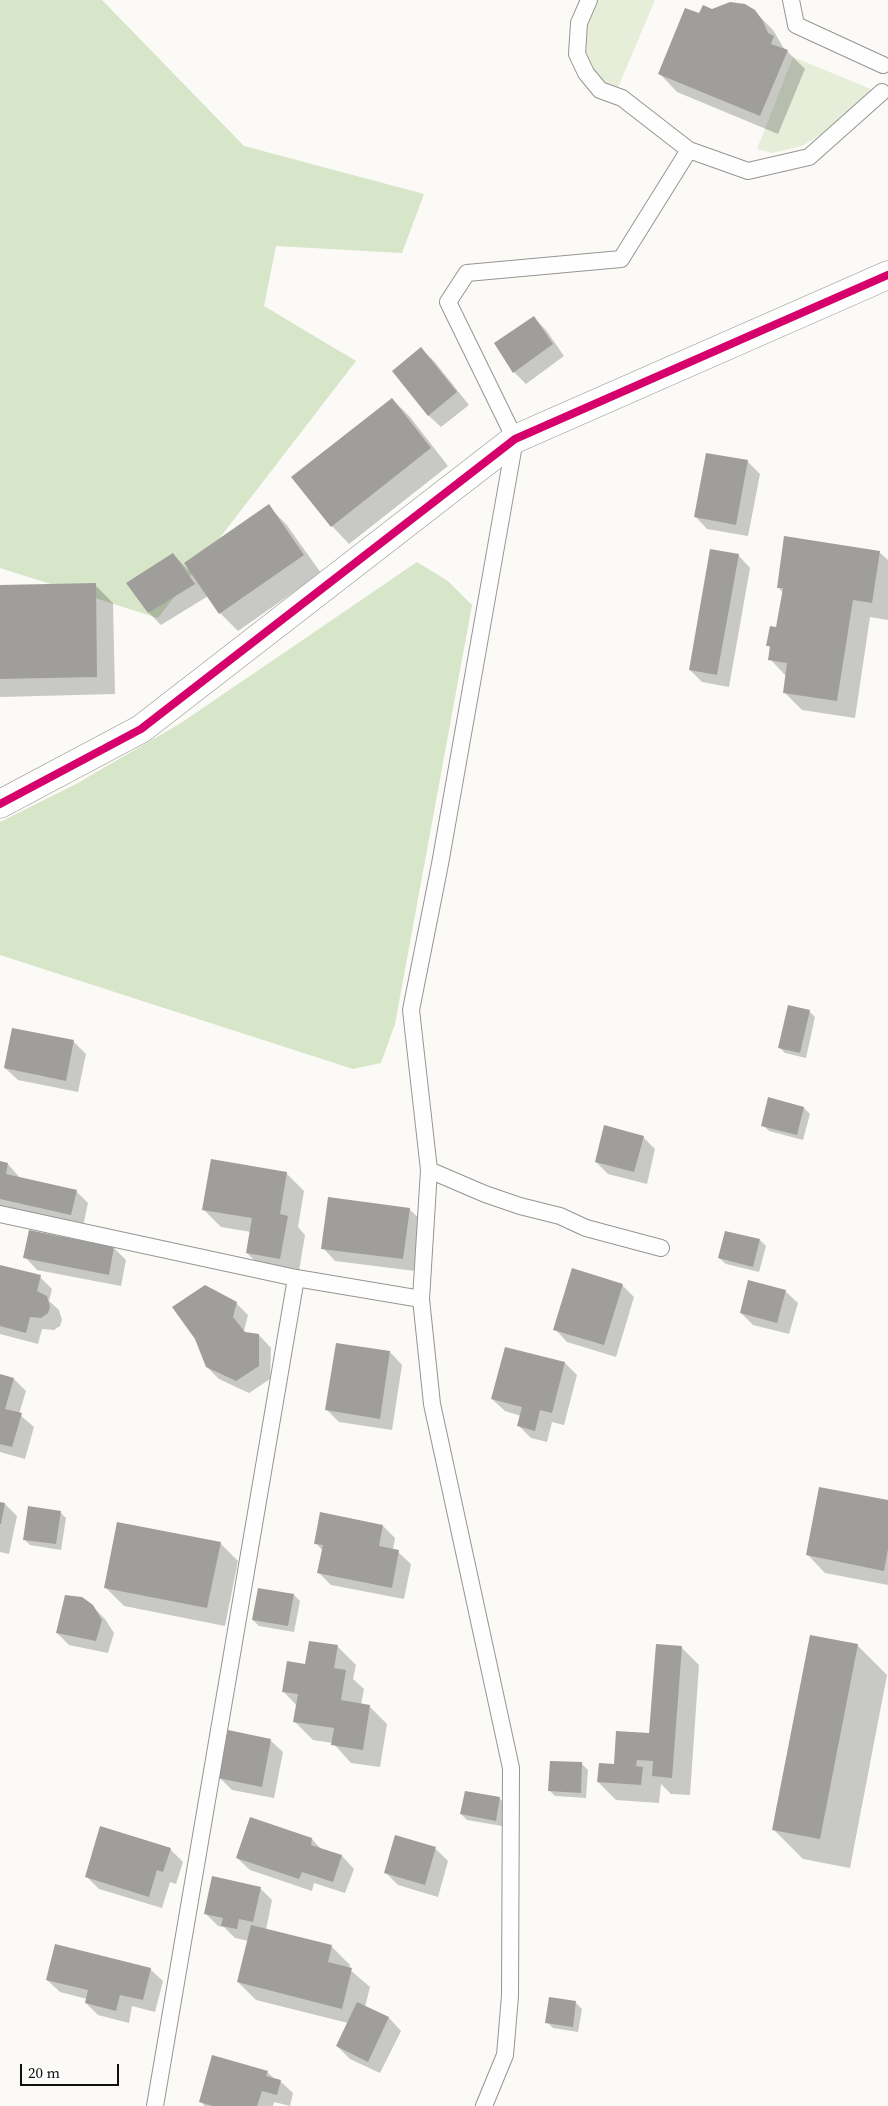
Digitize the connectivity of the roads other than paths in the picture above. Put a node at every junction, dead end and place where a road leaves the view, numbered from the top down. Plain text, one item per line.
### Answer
1 (589, 0) edge
2 (791, 0) edge
3 (883, 65) dead end
4 (882, 92) dead end
5 (689, 150) junction
6 (888, 275) edge
7 (515, 438) junction
8 (0, 804) edge
9 (429, 1170) junction
10 (0, 1214) edge
11 (661, 1248) dead end
12 (296, 1278) junction
13 (420, 1299) junction
14 (155, 2106) edge
15 (484, 2106) edge

1 - 5 lane
2 - 3 lane
4 - 5 lane
5 - 7 lane
6 - 7 street
7 - 8 street
7 - 9 lane
9 - 11 lane
9 - 13 lane
10 - 12 lane
12 - 13 lane
12 - 14 lane
13 - 15 lane

